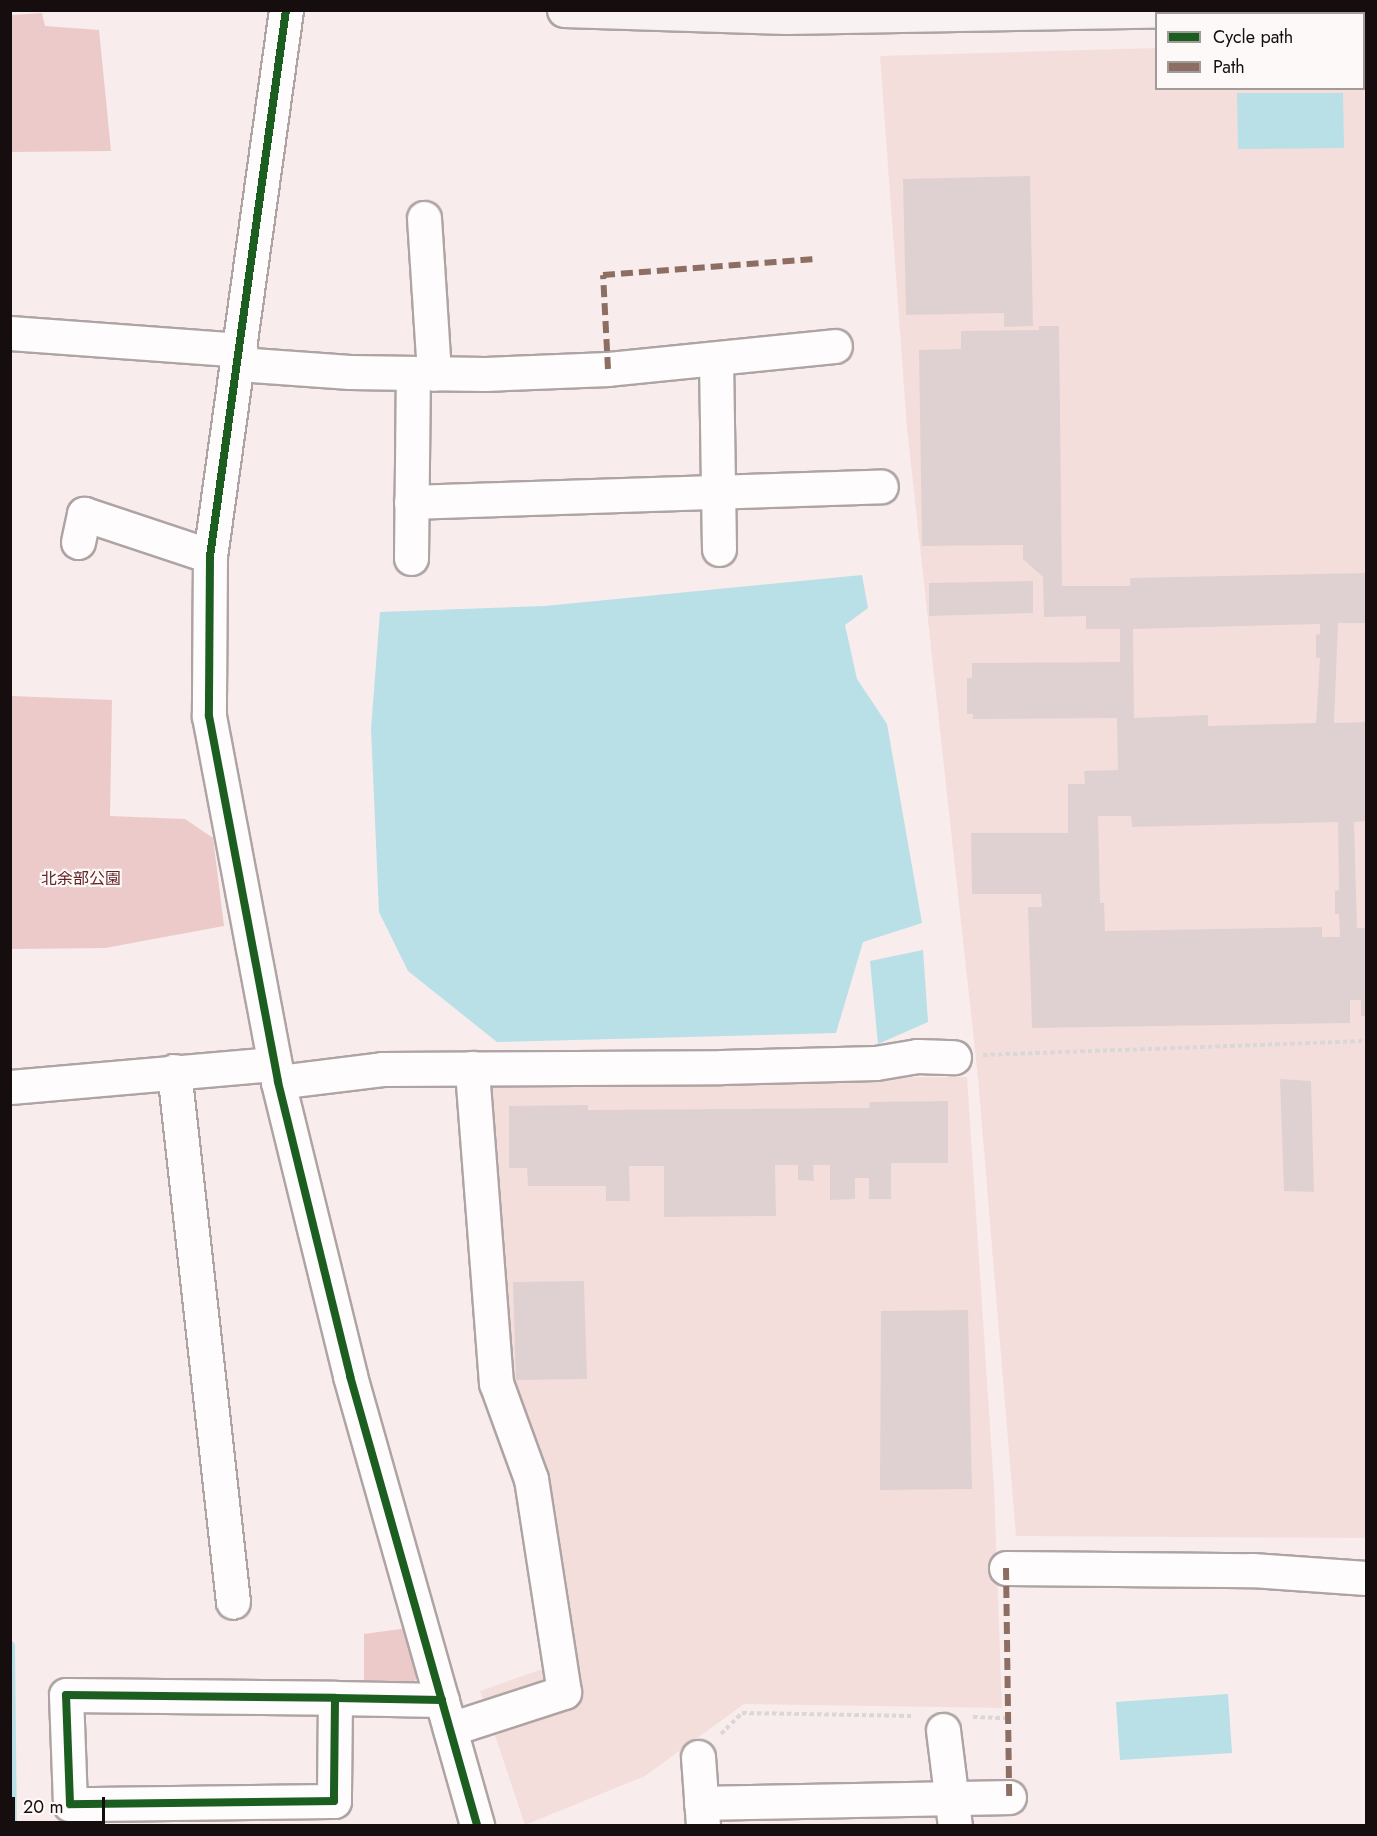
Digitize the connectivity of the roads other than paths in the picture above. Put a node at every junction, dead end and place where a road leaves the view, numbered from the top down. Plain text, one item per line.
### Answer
1 (286, 10) edge
2 (564, 10) edge
3 (1175, 10) edge
4 (846, 13) edge
5 (786, 14) edge
6 (424, 218) dead end
7 (10, 333) edge
8 (836, 346) dead end
9 (239, 357) junction
10 (716, 359) junction
11 (423, 374) junction
12 (881, 486) dead end
13 (717, 491) junction
14 (411, 502) junction
15 (78, 542) dead end
16 (719, 549) dead end
17 (210, 556) junction
18 (411, 558) dead end
19 (954, 1057) road end
20 (472, 1068) junction
21 (174, 1071) junction
22 (276, 1073) junction
23 (10, 1087) edge
24 (1006, 1569) dead end
25 (1366, 1578) edge
26 (233, 1602) dead end
27 (335, 1698) junction
28 (446, 1715) junction
29 (944, 1721) road end
30 (698, 1757) road end
31 (1009, 1797) dead end
32 (953, 1811) edge
33 (702, 1814) edge
34 (477, 1826) edge

1 - 9 street
2 - 5 main road
3 - 4 main road
4 - 5 main road
6 - 11 street
7 - 9 street
8 - 10 street
9 - 11 street
9 - 17 street
10 - 11 street
10 - 13 street
11 - 14 street
12 - 13 street
13 - 14 street
13 - 16 street
14 - 18 street
15 - 17 street
17 - 22 street
19 - 20 street
20 - 22 street
20 - 28 street
21 - 22 street
21 - 23 street
21 - 26 street
22 - 28 street
24 - 25 street
27 - 27 street
27 - 28 street
28 - 34 street
29 - 32 street
30 - 33 street
31 - 32 street
32 - 33 street

